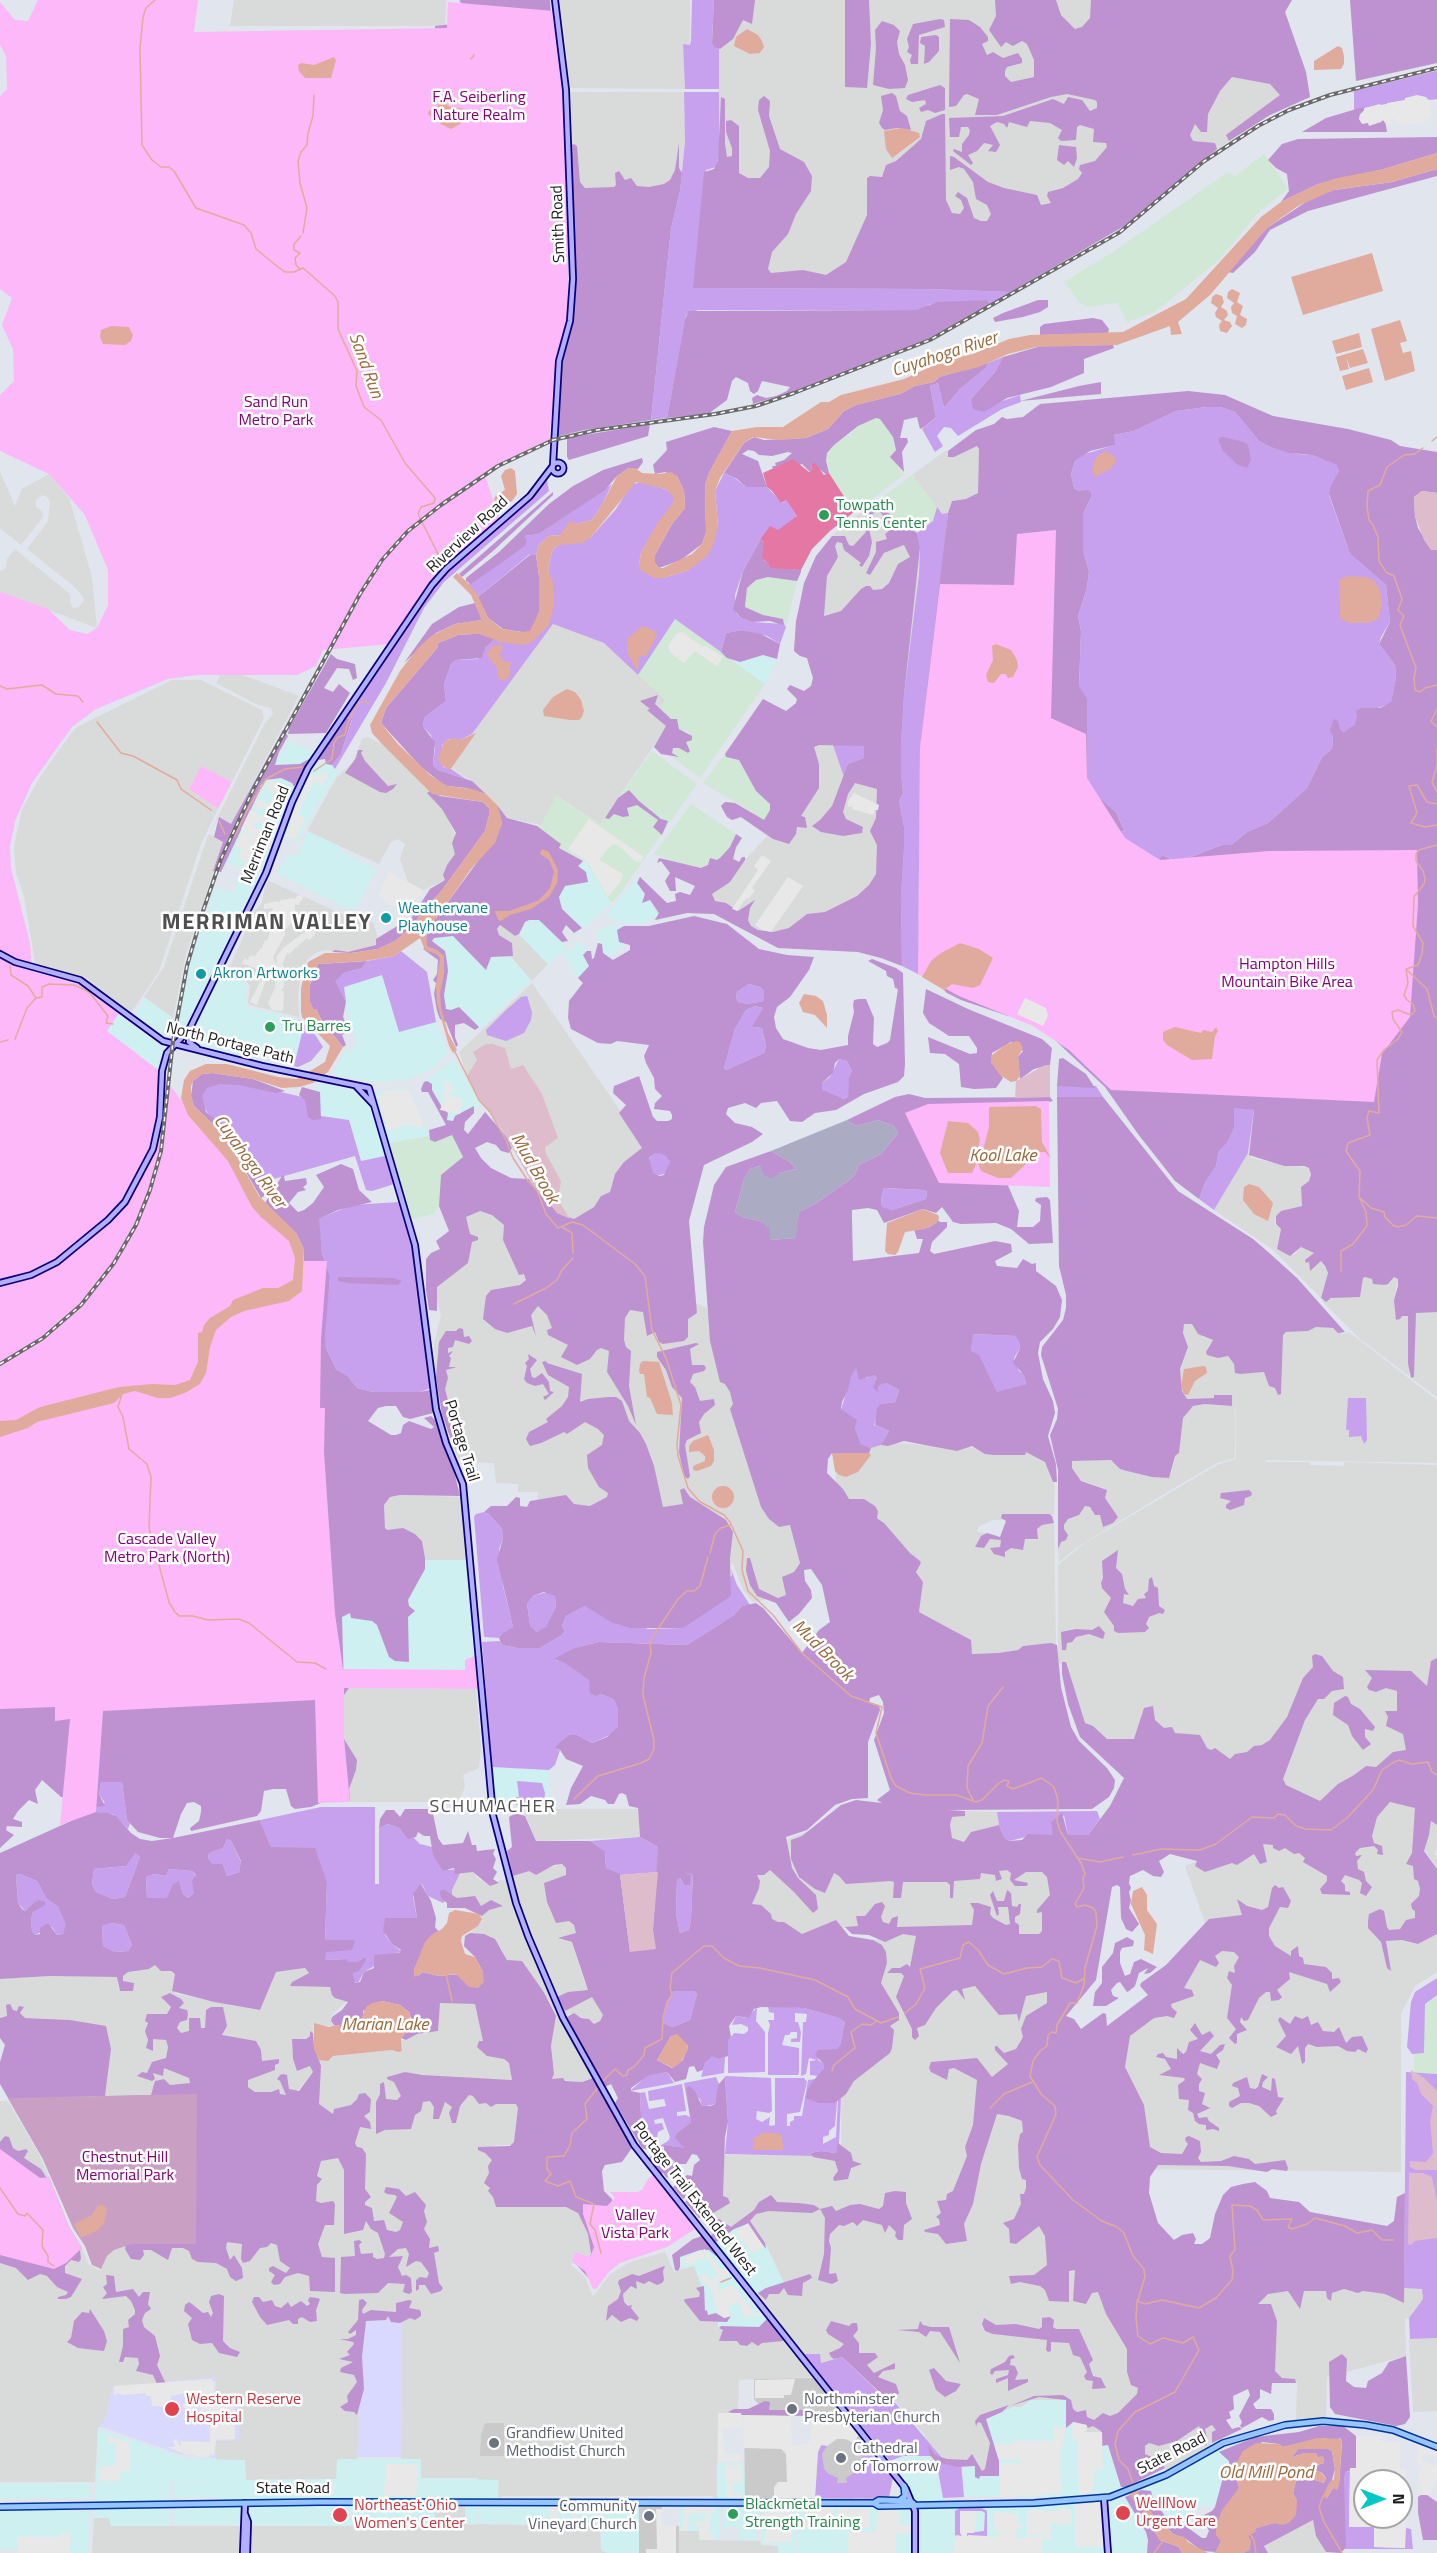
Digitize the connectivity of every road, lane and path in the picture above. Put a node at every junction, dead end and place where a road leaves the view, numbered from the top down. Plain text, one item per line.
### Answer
1 (555, 0) edge
2 (553, 447) junction
3 (560, 462) junction
4 (553, 466) junction
5 (558, 474) junction
6 (546, 478) junction
7 (351, 703) joint
8 (0, 954) edge
9 (189, 1030) junction
10 (163, 1041) junction
11 (175, 1045) junction
12 (199, 1050) junction
13 (166, 1056) junction
14 (354, 1085) junction
15 (369, 1088) joint
16 (377, 1110) junction
17 (0, 1283) edge
18 (492, 1807) joint
19 (1437, 2447) edge
20 (904, 2486) junction
21 (1104, 2498) junction
22 (900, 2501) junction
23 (245, 2503) junction
24 (874, 2503) junction
25 (914, 2503) junction
26 (0, 2507) edge
27 (245, 2553) edge
28 (915, 2553) edge
29 (1108, 2553) edge

1 - 2 main road, Smith Road
2 - 3 main road, Smith Road
2 - 4 main road, Smith Road
3 - 4 main road
3 - 5 main road
4 - 5 main road
4 - 6 main road, Riverview Road
5 - 6 main road, Riverview Road
6 - 7 main road, Riverview Road
7 - 9 main road, Merriman Road
8 - 10 main road, North Portage Path
9 - 11 main road, Merriman Road
9 - 12 main road
10 - 11 main road, North Portage Path
10 - 13 main road
11 - 12 main road, North Portage Path
11 - 13 main road, Merriman Road
12 - 14 main road, North Portage Path
13 - 17 main road
14 - 15 main road, North Portage Path
14 - 16 main road
15 - 16 main road, Portage Trail
16 - 18 main road, Portage Trail
18 - 20 main road, Portage Trail Extended West
19 - 21 main road, State Road
20 - 22 main road
20 - 25 main road, Portage Trail Extended West
21 - 25 main road, State Road
21 - 29 main road
22 - 24 main road, State Road
22 - 25 main road, State Road
23 - 24 main road, State Road
23 - 26 main road, State Road
23 - 27 main road
24 - 25 main road, State Road
25 - 28 main road

